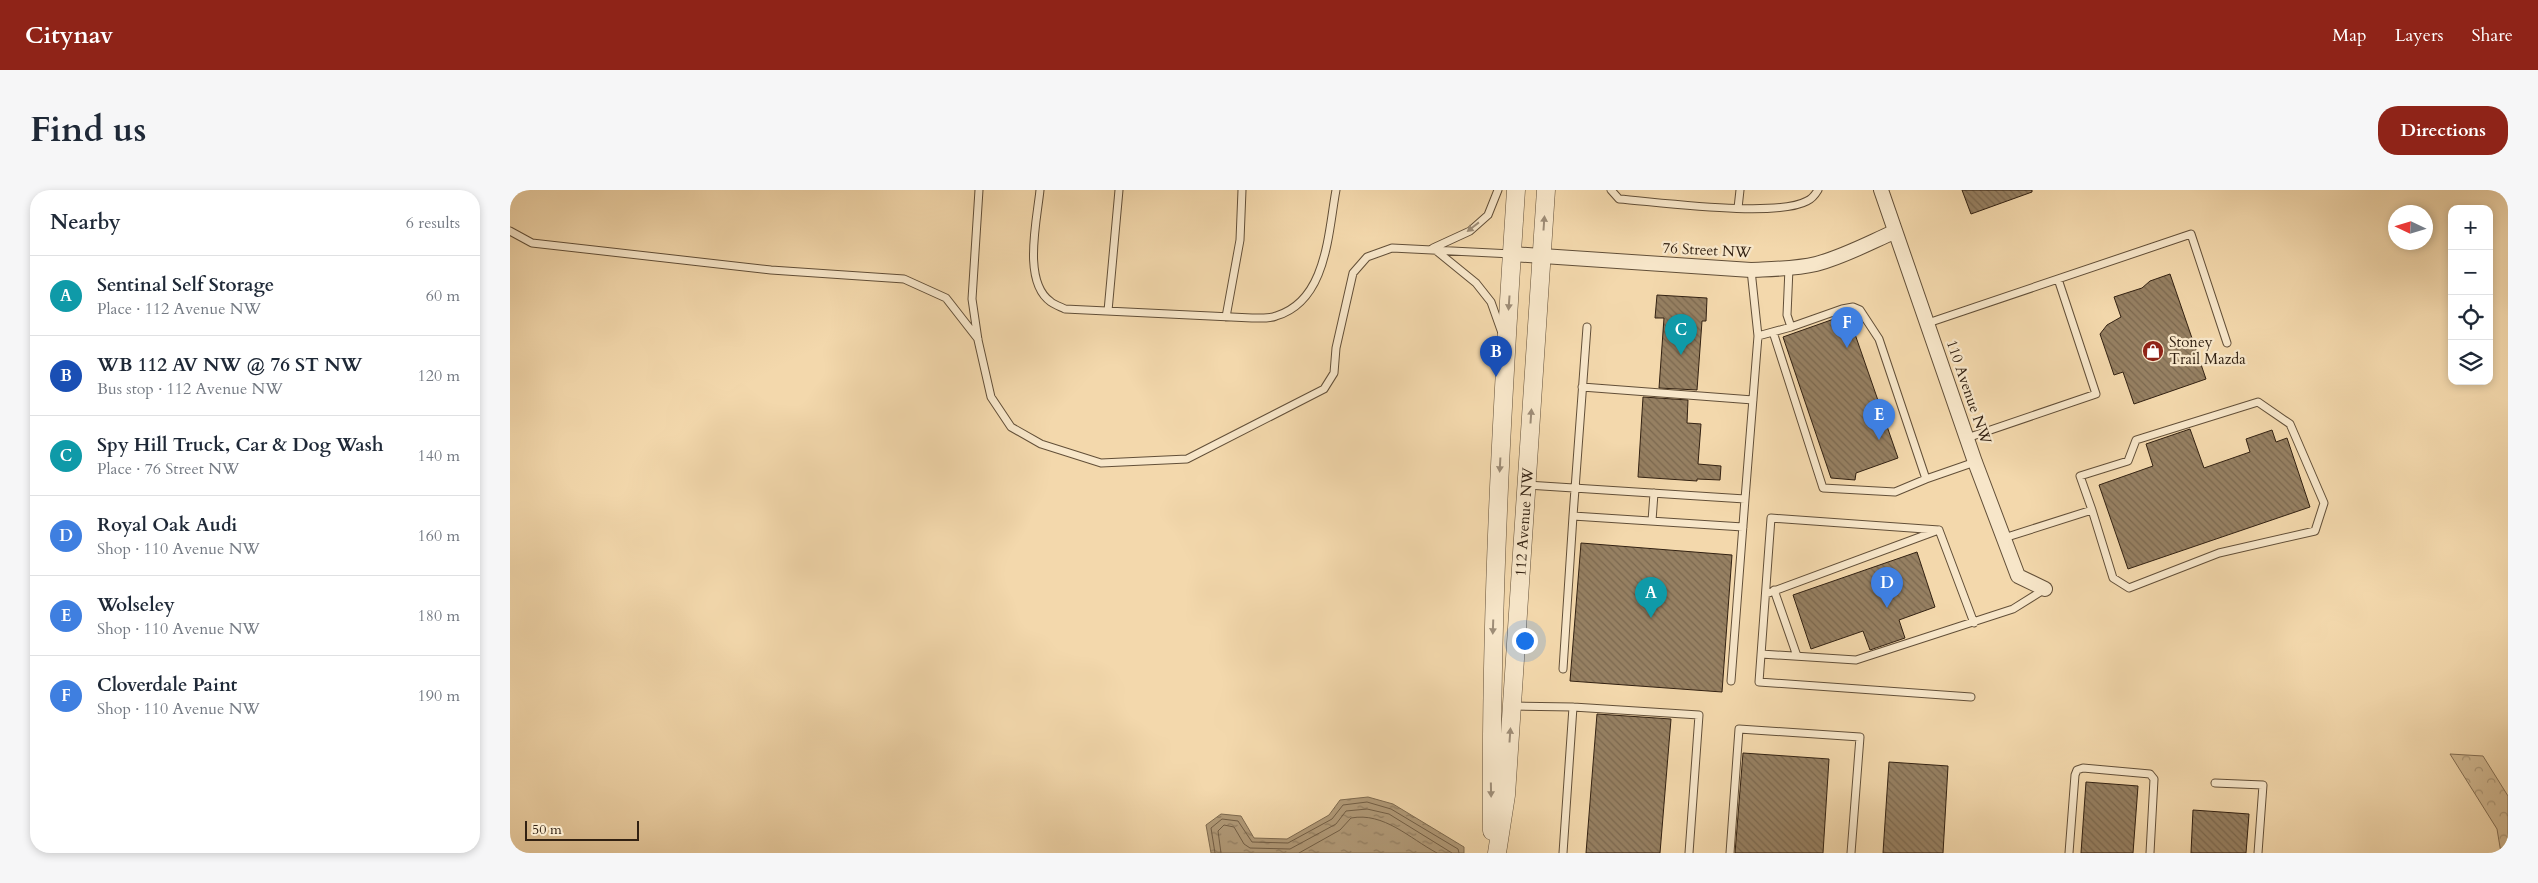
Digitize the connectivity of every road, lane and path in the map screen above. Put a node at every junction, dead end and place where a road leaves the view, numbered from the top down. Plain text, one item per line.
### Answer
1 (979, 190) edge
2 (1040, 190) edge
3 (1120, 190) edge
4 (1242, 190) edge
5 (1336, 190) edge
6 (1498, 190) edge
7 (1516, 190) edge
8 (1546, 190) edge
9 (1611, 190) edge
10 (1740, 190) edge
11 (1818, 190) edge
12 (1881, 190) edge
13 (1738, 208) junction
14 (510, 231) edge
15 (1894, 232) junction
16 (1433, 248) junction
17 (1512, 254) junction
18 (1542, 256) junction
19 (1789, 268) junction
20 (1751, 270) junction
21 (2058, 279) junction
22 (1108, 311) junction
23 (1226, 317) junction
24 (1928, 323) junction
25 (1587, 327) dead end
26 (1791, 327) junction
27 (1773, 332) junction
28 (1758, 336) junction
29 (978, 340) junction
30 (2227, 343) dead end
31 (1506, 345) junction
32 (1582, 387) junction
33 (1753, 400) junction
34 (1967, 438) junction
35 (1975, 462) junction
36 (1926, 479) junction
37 (1526, 485) junction
38 (1576, 488) junction
39 (1654, 493) junction
40 (1745, 499) junction
41 (2092, 510) junction
42 (1573, 516) junction
43 (1652, 521) junction
44 (1743, 527) junction
45 (1939, 530) junction
46 (2004, 538) junction
47 (2045, 589) joint
48 (1774, 590) junction
49 (1766, 594) junction
50 (1974, 622) junction
51 (1761, 654) junction
52 (1797, 656) junction
53 (1562, 669) dead end
54 (1731, 681) dead end
55 (1971, 697) dead end
56 (1512, 706) junction
57 (1573, 707) junction
58 (2215, 783) dead end
59 (1492, 853) edge
60 (1497, 853) edge
61 (1563, 853) edge
62 (1689, 853) edge
63 (1730, 853) edge
64 (1852, 853) edge
65 (2069, 853) edge
66 (2150, 853) edge
67 (2258, 853) edge

1 - 29 lane
2 - 22 lane
3 - 22 lane
4 - 23 lane
5 - 23 lane
6 -> 16 lane
7 - 17 street, 112 Avenue NW
18 -> 8 street, 112 Avenue NW
9 - 13 lane
10 - 13 lane
11 - 13 lane
12 - 15 street, 110 Avenue NW
14 - 29 lane
15 - 19 street, 76 Street NW
15 - 24 street, 110 Avenue NW
16 - 17 lane
16 - 29 lane
16 - 31 lane
17 - 18 street, 76 Street NW
17 -> 31 street, 112 Avenue NW
18 - 20 street, 76 Street NW
37 -> 18 street, 112 Avenue NW
19 - 20 street, 76 Street NW
19 - 26 lane
20 - 28 lane
21 - 24 lane
21 - 30 lane
21 - 34 lane
22 - 23 lane
24 - 34 street, 110 Avenue NW
25 - 32 lane
26 - 27 lane
26 - 36 lane
27 - 28 lane
27 - 36 lane
28 - 33 lane
31 -> 59 street, 112 Avenue NW
32 - 33 lane
32 - 38 lane
33 - 40 lane
34 - 35 street, 110 Avenue NW
35 - 36 lane
35 - 46 street, 110 Avenue NW
37 - 38 lane
37 - 56 street, 112 Avenue NW
38 - 39 lane
38 - 42 lane
39 - 40 lane
39 - 43 lane
40 - 44 lane
41 - 41 lane
41 - 46 lane
42 - 43 lane
42 - 53 lane
43 - 44 lane
44 - 54 lane
45 - 48 lane
45 - 49 lane
45 - 50 lane
46 - 47 street, 110 Avenue NW
47 - 50 lane
48 - 49 lane
48 - 52 lane
49 - 51 lane
50 - 52 lane
51 - 52 lane
51 - 55 lane
56 - 57 lane
60 -> 56 street, 112 Avenue NW
57 - 61 lane
57 - 62 lane
58 - 67 lane
63 - 64 lane
65 - 66 lane

